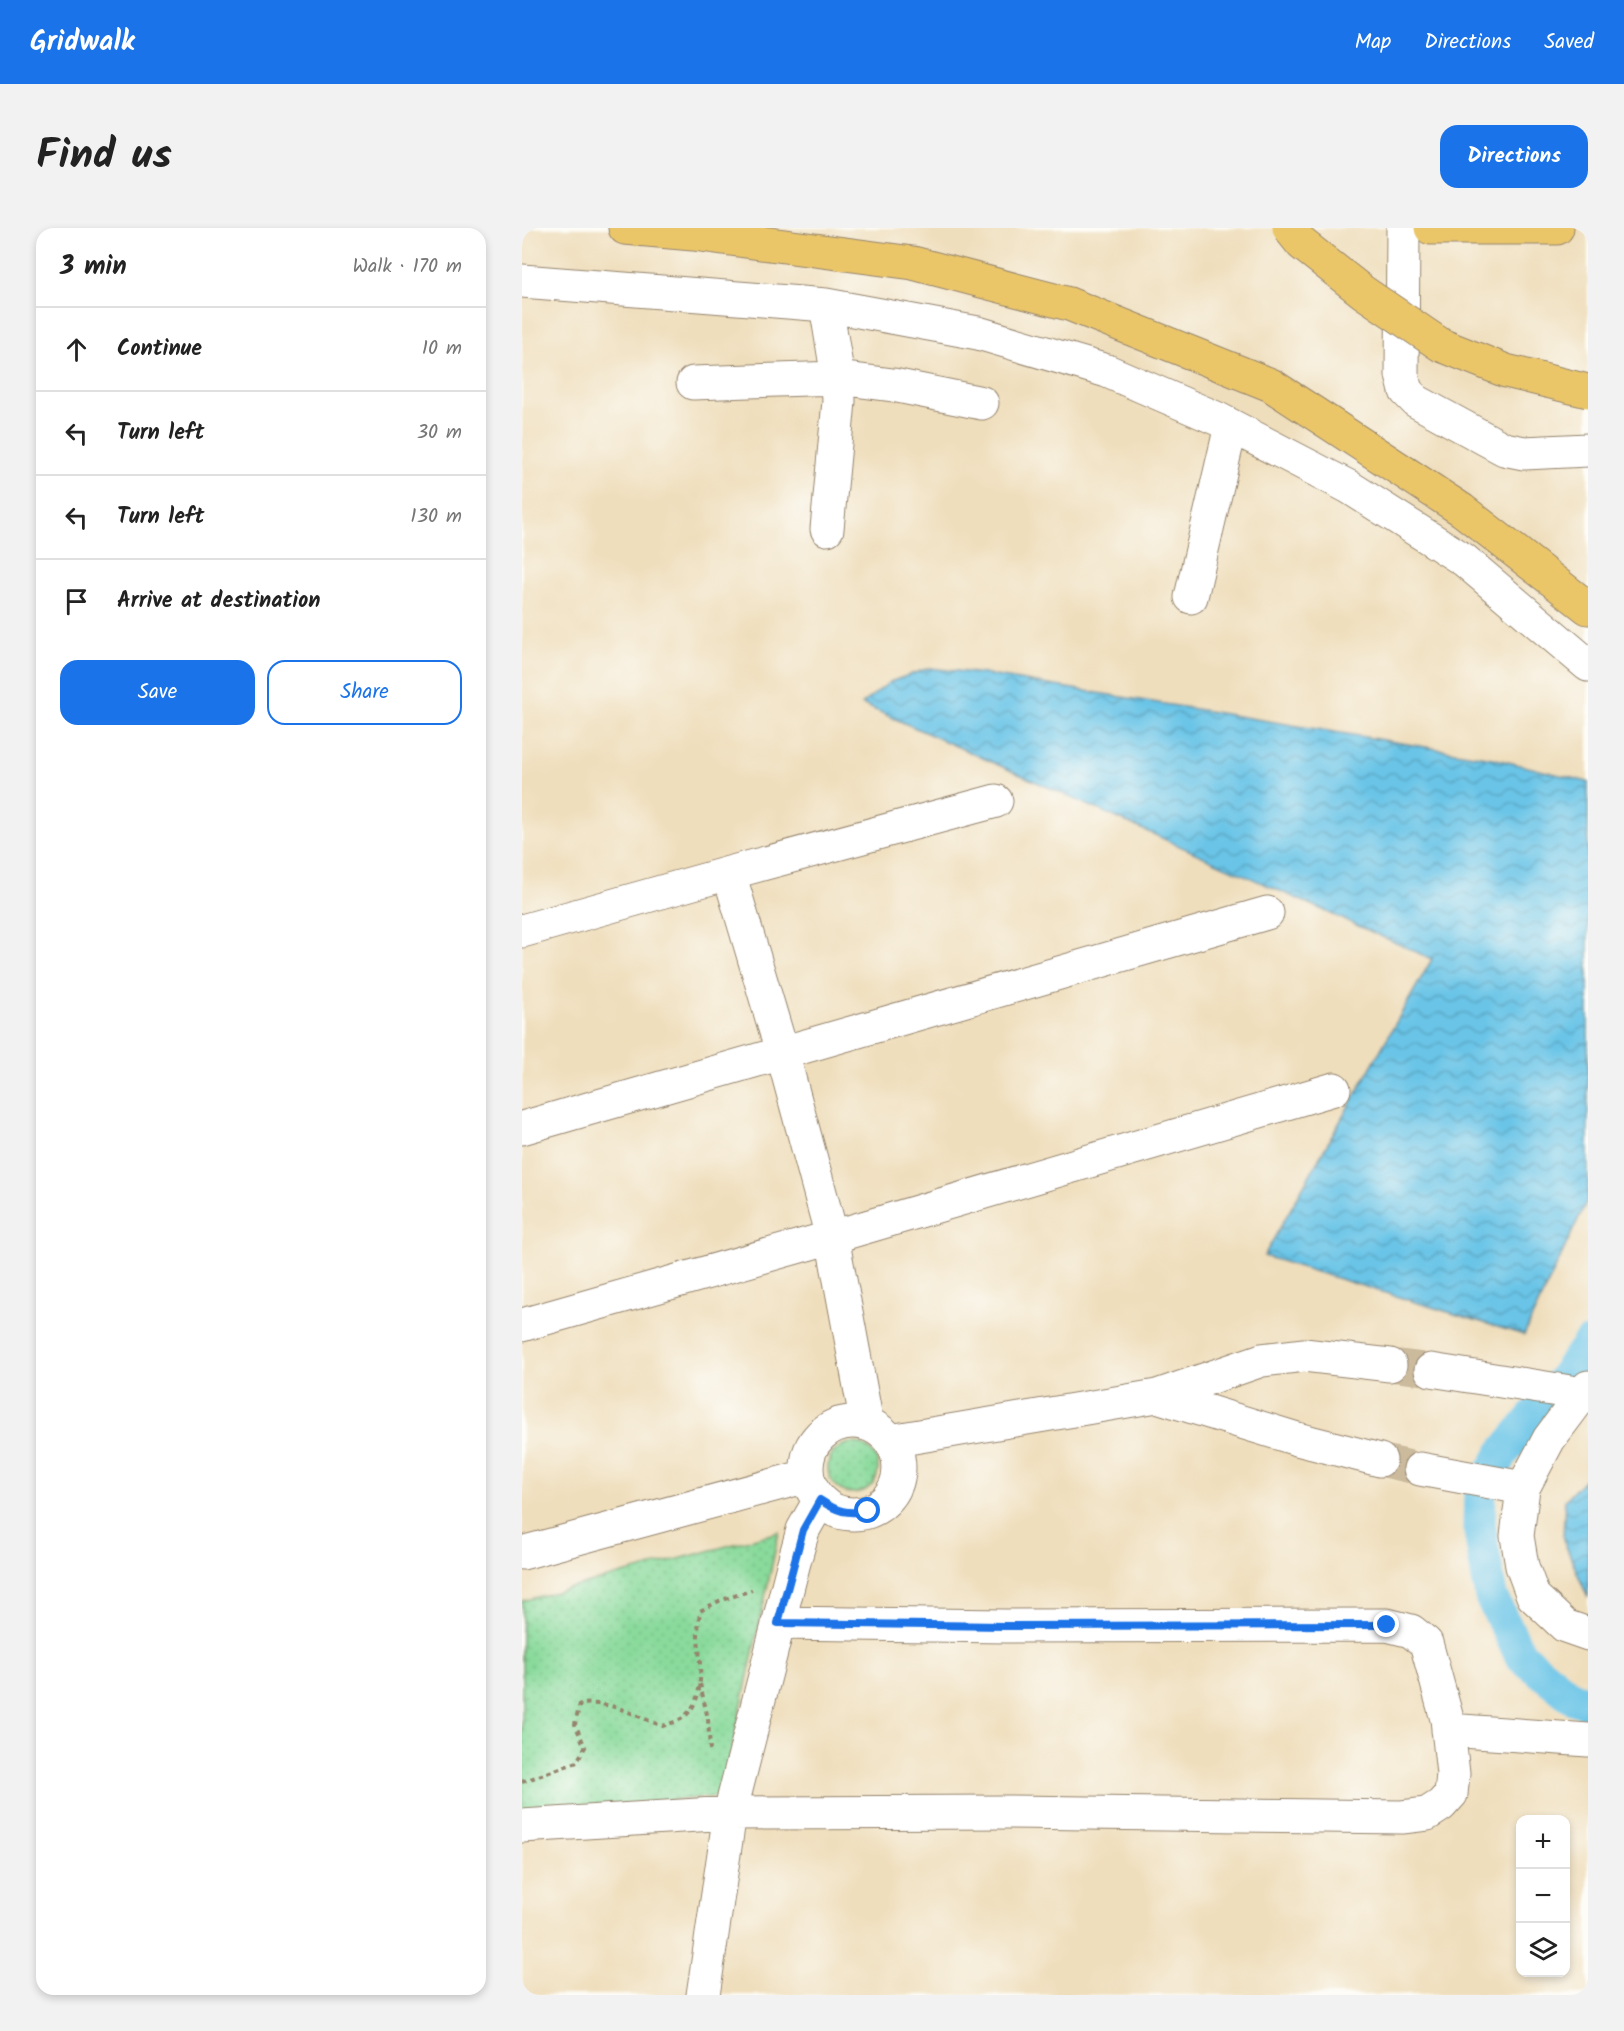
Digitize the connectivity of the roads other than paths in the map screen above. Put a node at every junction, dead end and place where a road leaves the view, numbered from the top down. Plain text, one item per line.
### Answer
1 (625, 228) edge
2 (1289, 228) edge
3 (1403, 228) edge
4 (1431, 228) edge
5 (1557, 228) edge
6 (522, 281) edge
7 (826, 305) junction
8 (838, 378) junction
9 (693, 383) dead end
10 (1588, 391) edge
11 (982, 403) dead end
12 (1231, 426) junction
13 (1588, 450) edge
14 (827, 529) dead end
15 (1191, 597) dead end
16 (1588, 608) edge
17 (1588, 665) edge
18 (996, 801) dead end
19 (729, 873) junction
20 (1267, 913) dead end
21 (522, 931) edge
22 (782, 1052) junction
23 (1334, 1089) dead end
24 (522, 1128) edge
25 (832, 1237) junction
26 (522, 1325) edge
27 (1390, 1365) tunnel mouth
28 (1431, 1370) tunnel mouth
29 (1578, 1391) edge
30 (1157, 1396) junction
31 (879, 1432) junction
32 (1380, 1460) tunnel mouth
33 (1429, 1471) tunnel mouth
34 (1514, 1487) junction
35 (814, 1488) junction
36 (522, 1553) edge
37 (778, 1623) junction
38 (1588, 1635) edge
39 (1448, 1730) junction
40 (1588, 1740) edge
41 (730, 1813) junction
42 (522, 1826) edge
43 (703, 1995) edge

1 - 16 main road
2 - 10 main road, bridge
3 - 13 street
4 - 5 main road
6 - 7 street
7 - 8 street
7 - 12 street
8 - 9 street
8 - 11 street
8 - 14 street
12 - 15 street
12 - 17 street
18 - 19 street
19 - 21 street
19 - 22 street
20 - 22 street
22 - 24 street
22 - 25 street
23 - 25 street
25 - 26 street
25 - 31 street
27 - 30 street
28 - 29 street
29 - 34 street
30 - 31 street
30 - 32 street
31 - 35 street
31 - 35 street
33 - 34 street
34 - 38 street
35 - 36 street
35 - 37 street
37 - 39 street
37 - 41 street
39 - 40 street
39 - 41 street
41 - 42 street
41 - 43 street

